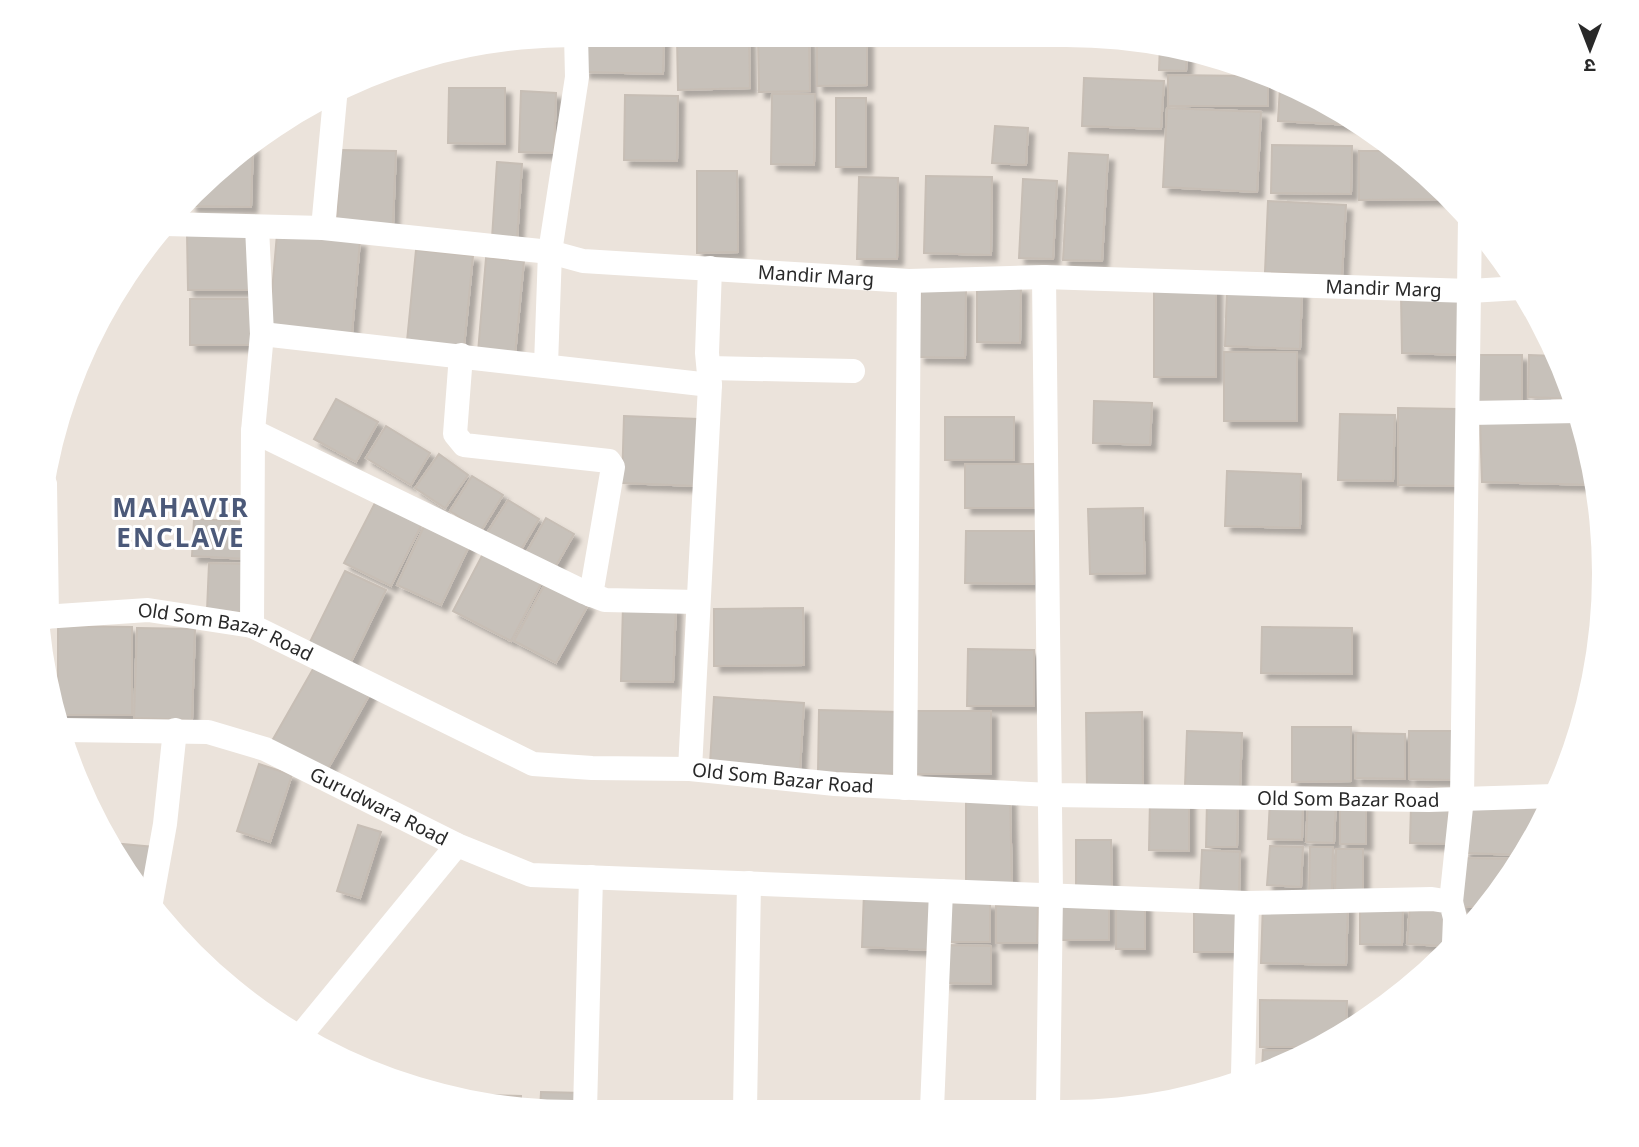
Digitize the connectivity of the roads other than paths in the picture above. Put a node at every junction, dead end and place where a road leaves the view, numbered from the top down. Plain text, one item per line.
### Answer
1 (576, 47) edge
2 (334, 105) edge
3 (180, 224) edge
4 (257, 227) junction
5 (323, 228) junction
6 (1470, 238) edge
7 (550, 252) junction
8 (710, 268) junction
9 (1044, 277) junction
10 (909, 281) junction
11 (1508, 289) edge
12 (1470, 291) junction
13 (262, 334) junction
14 (461, 355) junction
15 (546, 365) junction
16 (853, 372) dead end
17 (710, 376) junction
18 (1566, 411) edge
19 (1469, 413) junction
20 (253, 431) junction
21 (591, 595) junction
22 (697, 602) junction
23 (49, 617) edge
24 (252, 626) junction
25 (71, 730) edge
26 (175, 730) junction
27 (690, 769) junction
28 (905, 788) junction
29 (1050, 795) junction
30 (1462, 798) junction
31 (1539, 802) edge
32 (457, 845) junction
33 (591, 877) junction
34 (749, 883) junction
35 (153, 890) edge
36 (941, 891) junction
37 (1051, 895) junction
38 (1451, 902) junction
39 (1247, 903) junction
40 (1454, 928) edge
41 (307, 1027) edge
42 (1243, 1069) edge
43 (586, 1100) edge
44 (745, 1100) edge
45 (932, 1100) edge
46 (1048, 1100) edge

1 - 7 street
2 - 5 street
3 - 4 street, Mandir Marg
4 - 5 street, Mandir Marg
4 - 13 street
5 - 7 street, Mandir Marg
6 - 12 street
7 - 8 street, Mandir Marg
7 - 15 street
8 - 10 street, Mandir Marg
8 - 17 street
9 - 10 street, Mandir Marg
9 - 12 street, Mandir Marg
9 - 29 street
10 - 28 street
11 - 12 street, Mandir Marg
12 - 19 street
13 - 14 street
13 - 20 street
14 - 15 street
14 - 21 street
15 - 17 street
16 - 17 street
17 - 22 street
18 - 19 street
19 - 30 street
20 - 21 street
20 - 24 street
21 - 22 street
22 - 27 street
23 - 24 street, Old Som Bazar Road
24 - 27 street, Old Som Bazar Road
25 - 26 street, Gurudwara Road
26 - 32 street, Gurudwara Road
26 - 35 street
27 - 28 street, Old Som Bazar Road
28 - 29 street, Old Som Bazar Road
29 - 30 street, Old Som Bazar Road
29 - 37 street
30 - 31 street, Old Som Bazar Road
30 - 38 street
32 - 33 street
32 - 41 street, Gurudwara Road
33 - 34 street
33 - 43 street
34 - 36 street
34 - 44 street
36 - 37 street
36 - 45 street
37 - 39 street
37 - 46 street
38 - 39 street
38 - 40 street
39 - 42 street

